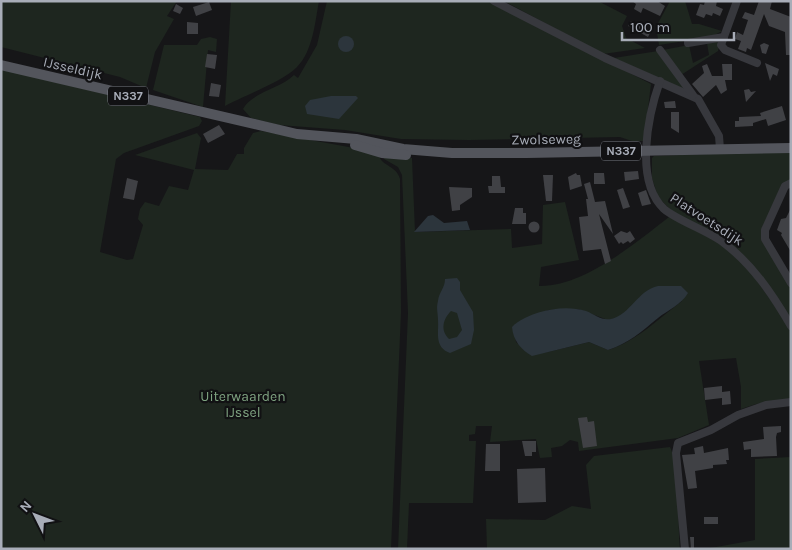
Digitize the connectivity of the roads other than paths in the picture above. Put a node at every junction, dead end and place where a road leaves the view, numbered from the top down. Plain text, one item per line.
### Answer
1 (494, 1) edge
2 (737, 1) edge
3 (724, 37) junction
4 (688, 43) dead end
5 (660, 50) dead end
6 (757, 63) dead end
7 (1, 65) edge
8 (660, 81) junction
9 (694, 97) junction
10 (256, 125) joint
11 (791, 148) edge
12 (720, 149) junction
13 (645, 150) junction
14 (791, 183) edge
15 (791, 283) edge
16 (791, 326) edge
17 (791, 402) edge
18 (685, 549) edge

1 - 8 street
2 - 3 street
3 - 4 street
3 - 6 street
5 - 9 street
7 - 10 main road, IJsseldijk / N337
8 - 9 street
8 - 13 street, Platvoetsdijk
9 - 12 street
10 - 13 main road, Zwolseweg / N337
11 - 12 main road, Zwolseweg / N337
12 - 13 main road, Zwolseweg / N337
13 - 16 street, Platvoetsdijk
14 - 15 street
17 - 18 street

